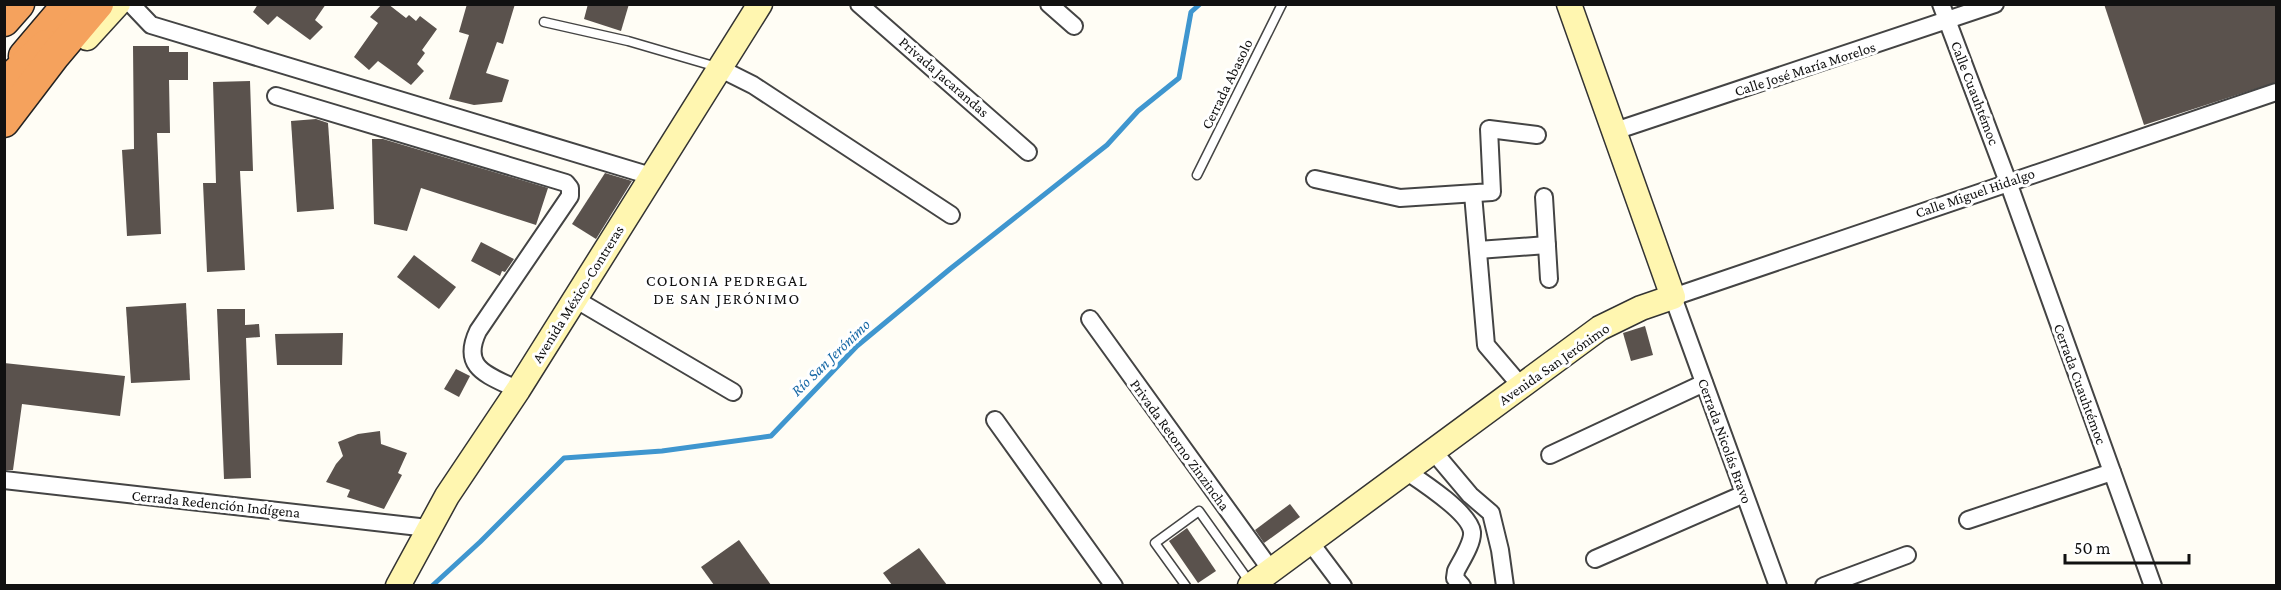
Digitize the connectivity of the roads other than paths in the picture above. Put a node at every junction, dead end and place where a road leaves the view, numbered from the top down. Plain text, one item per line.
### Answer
1 (19, 4) edge
2 (41, 4) edge
3 (68, 4) edge
4 (94, 4) edge
5 (98, 4) edge
6 (118, 4) edge
7 (131, 4) edge
8 (760, 4) edge
9 (859, 4) edge
10 (1049, 4) edge
11 (1282, 4) edge
12 (1569, 4) edge
13 (1941, 4) edge
14 (1995, 4) edge
15 (4, 21) edge
16 (544, 22) dead end
17 (1948, 22) junction
18 (1074, 26) dead end
19 (4, 50) edge
20 (721, 69) junction
21 (4, 79) edge
22 (4, 84) edge
23 (2277, 92) edge
24 (276, 96) dead end
25 (4, 123) edge
26 (1615, 131) junction
27 (1537, 135) dead end
28 (1028, 152) dead end
29 (651, 176) junction
30 (1197, 176) dead end
31 (1315, 179) dead end
32 (2008, 182) junction
33 (1473, 194) junction
34 (1544, 197) dead end
35 (951, 215) dead end
36 (1547, 245) junction
37 (1478, 250) junction
38 (1549, 279) dead end
39 (1673, 297) junction
40 (575, 299) junction
41 (1090, 319) dead end
42 (1704, 383) junction
43 (1521, 387) junction
44 (518, 390) junction
45 (733, 392) dead end
46 (995, 420) dead end
47 (1433, 451) junction
48 (1550, 455) dead end
49 (1406, 471) junction
50 (2112, 472) junction
51 (4, 480) edge
52 (1744, 494) junction
53 (1968, 520) dead end
54 (428, 528) junction
55 (1310, 542) junction
56 (1907, 555) dead end
57 (1595, 559) dead end
58 (1271, 570) junction
59 (398, 585) edge
60 (1114, 585) edge
61 (1186, 585) edge
62 (1251, 585) edge
63 (1343, 585) edge
64 (1462, 585) edge
65 (1505, 585) edge
66 (1778, 585) edge
67 (1824, 585) edge
68 (2153, 585) edge

1 - 15 highway
2 - 19 highway
3 - 21 highway
4 - 22 highway
5 - 25 highway
6 - 25 main road
7 - 29 street
8 - 20 main road, Avenida México-Contreras
9 - 28 street, Privada Jacarandas
10 - 18 street
11 - 30 lane, Cerrada Abasolo
12 - 26 main road
13 - 17 street, Calle Cuauhtémoc
14 - 17 street, Calle José María Morelos
16 - 20 lane
17 - 26 street, Calle José María Morelos
17 - 32 street, Calle Cuauhtémoc
20 - 29 main road, Avenida México-Contreras
20 - 35 street
23 - 32 street, Calle Miguel Hidalgo
24 - 44 street
26 - 39 main road
27 - 33 street
29 - 40 main road, Avenida México-Contreras
31 - 33 street
32 - 39 street, Calle Miguel Hidalgo
32 - 50 street, Cerrada Cuauhtémoc
33 - 37 street
34 - 36 street
36 - 37 street
36 - 38 street
37 - 43 street
39 - 42 street, Cerrada Nicolás Bravo
39 - 43 main road, Avenida San Jerónimo
40 - 44 main road, Avenida México-Contreras
40 - 45 street
41 - 58 street, Privada Retorno Zinzincha
42 - 48 street
42 - 52 street, Cerrada Nicolás Bravo
43 - 47 main road, Avenida San Jerónimo
44 - 54 main road, Avenida México-Contreras
46 - 60 street
47 - 49 main road, Avenida San Jerónimo
47 - 65 street
49 - 55 main road, Avenida San Jerónimo
49 - 64 street
50 - 53 street
50 - 68 street, Cerrada Cuauhtémoc
51 - 54 street, Cerrada Redención Indígena
52 - 57 street
52 - 66 street, Cerrada Nicolás Bravo
54 - 59 main road, Avenida México-Contreras
55 - 58 main road, Avenida San Jerónimo
55 - 63 street
56 - 67 street
58 - 62 main road, Avenida San Jerónimo
61 - 62 lane

